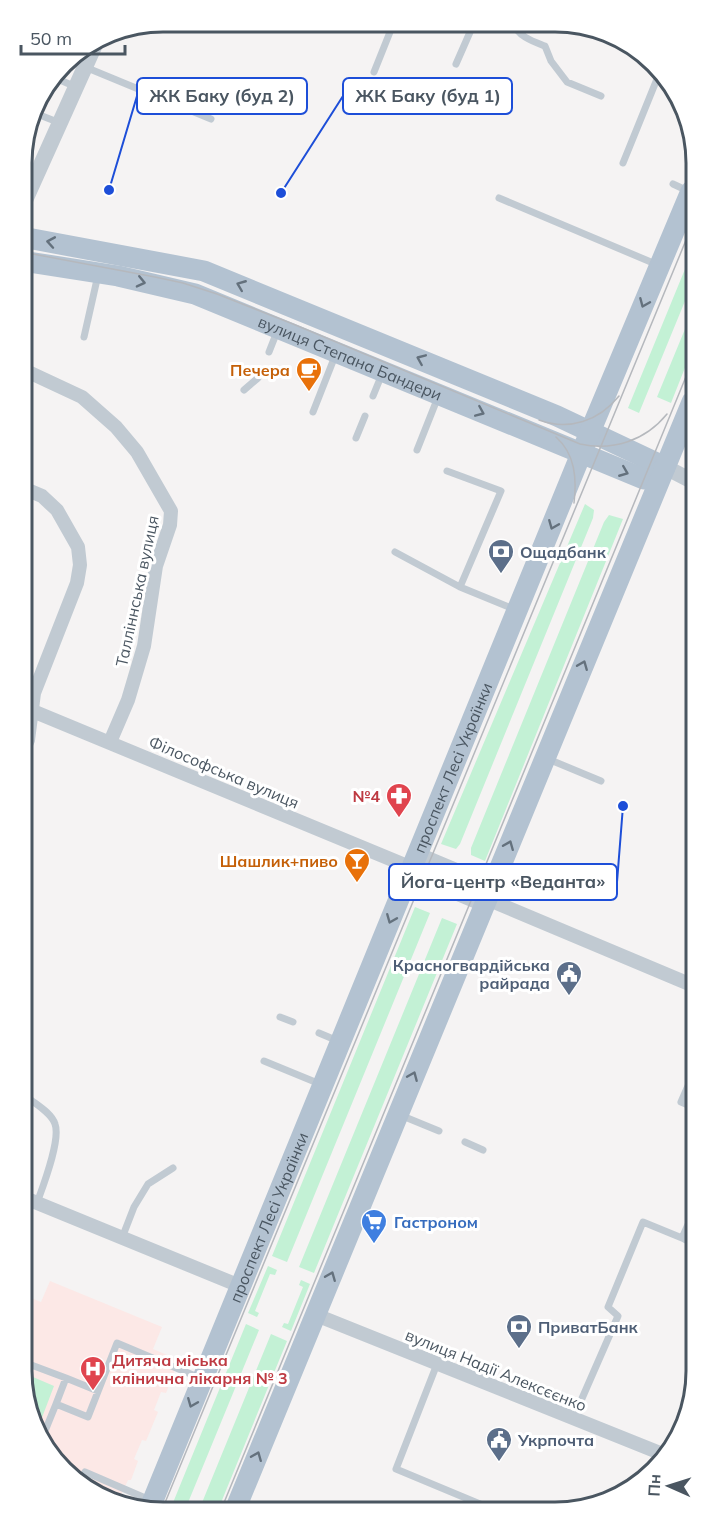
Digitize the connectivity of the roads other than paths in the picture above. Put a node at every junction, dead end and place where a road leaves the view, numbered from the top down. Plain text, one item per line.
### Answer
1 (390, 32) edge
2 (470, 32) edge
3 (518, 32) edge
4 (91, 53) edge
5 (456, 64) dead end
6 (85, 68) junction
7 (374, 72) dead end
8 (61, 81) edge
9 (656, 81) edge
10 (76, 87) junction
11 (601, 96) dead end
12 (40, 115) edge
13 (211, 119) dead end
14 (60, 123) junction
15 (623, 163) dead end
16 (32, 185) edge
17 (685, 189) edge
18 (499, 198) dead end
19 (32, 239) edge
20 (32, 263) edge
21 (660, 266) junction
22 (98, 273) junction
23 (278, 328) junction
24 (84, 337) dead end
25 (268, 352) dead end
26 (337, 352) junction
27 (383, 371) junction
28 (32, 374) edge
29 (258, 378) dead end
30 (612, 382) junction
31 (244, 390) dead end
32 (439, 395) junction
33 (373, 396) dead end
34 (313, 412) dead end
35 (365, 416) dead end
36 (557, 417) junction
37 (686, 417) edge
38 (590, 432) junction
39 (356, 438) dead end
40 (546, 440) junction
41 (417, 450) dead end
42 (581, 454) junction
43 (665, 467) junction
44 (447, 471) dead end
45 (686, 478) edge
46 (32, 492) edge
47 (566, 492) junction
48 (395, 552) dead end
49 (460, 587) junction
50 (518, 611) junction
51 (32, 698) edge
52 (32, 711) edge
53 (110, 742) junction
54 (545, 757) junction
55 (601, 782) dead end
56 (413, 865) junction
57 (488, 896) junction
58 (685, 982) edge
59 (280, 1017) dead end
60 (293, 1022) dead end
61 (318, 1033) dead end
62 (341, 1042) junction
63 (264, 1061) dead end
64 (323, 1085) junction
65 (685, 1092) edge
66 (32, 1101) edge
67 (685, 1104) edge
68 (397, 1114) junction
69 (439, 1131) dead end
70 (465, 1142) dead end
71 (483, 1150) dead end
72 (173, 1167) dead end
73 (32, 1198) edge
74 (32, 1200) edge
75 (685, 1231) edge
76 (122, 1238) junction
77 (682, 1238) junction
78 (685, 1240) edge
79 (240, 1286) junction
80 (316, 1314) junction
81 (437, 1364) junction
82 (32, 1365) edge
83 (66, 1378) junction
84 (202, 1379) junction
85 (98, 1391) junction
86 (56, 1404) junction
87 (573, 1419) junction
88 (45, 1430) edge
89 (657, 1452) edge
90 (83, 1475) edge
91 (140, 1500) edge
92 (153, 1501) edge
93 (238, 1502) edge
94 (475, 1502) edge

1 - 7 lane
2 - 5 lane
3 - 11 lane
4 - 6 street
6 - 10 street
6 - 13 lane
8 - 10 lane
9 - 15 lane
10 - 14 street
12 - 14 lane
14 - 16 street
17 - 21 main road, проспект Лесі Українки
18 - 21 lane
36 -> 19 main road, вулиця Степана Бандери
20 - 22 main road, вулиця Степана Бандери
21 -> 30 main road, проспект Лесі Українки
22 -> 23 main road, вулиця Степана Бандери
22 - 24 lane
23 - 25 lane
23 - 26 main road, вулиця Степана Бандери
26 - 27 main road, вулиця Степана Бандери
26 - 34 lane
27 - 32 main road, вулиця Степана Бандери
27 - 33 lane
28 - 53 street, Талліннська вулиця
29 - 31 lane
30 - 36 main road
30 - 38 main road, проспект Лесі Українки
32 -> 40 main road, вулиця Степана Бандери
32 - 41 lane
35 - 39 lane
36 - 38 main road, вулиця Степана Бандери
37 - 43 main road
38 - 42 main road, проспект Лесі Українки
38 - 43 main road, вулиця Степана Бандери
40 - 42 main road, вулиця Степана Бандери
40 - 47 main road
42 -> 43 main road, вулиця Степана Бандери
42 - 47 main road, проспект Лесі Українки
43 - 45 street, вулиця Степана Бандери
54 -> 43 main road
44 - 49 lane
46 - 51 street
47 -> 50 main road, проспект Лесі Українки
48 - 49 lane
49 - 50 lane
50 - 56 main road, проспект Лесі Українки
52 - 53 street, Філософська вулиця
53 - 56 street, Філософська вулиця
54 - 55 lane
57 -> 54 main road
56 - 57 street, Філософська вулиця
56 - 57 street, Філософська вулиця
56 -> 62 main road, проспект Лесі Українки
57 - 58 street, Філософська вулиця
68 -> 57 main road
59 - 60 lane
61 - 62 lane
62 - 64 main road, проспект Лесі Українки
63 - 64 lane
64 - 79 main road, проспект Лесі Українки
65 - 67 lane
66 - 73 lane
68 - 69 lane
80 -> 68 main road
70 - 71 lane
72 - 76 lane
74 - 76 street
75 - 77 lane
76 - 79 street
77 - 78 lane
77 - 87 lane
79 - 84 main road, проспект Лесі Українки
80 - 81 street, вулиця Надії Алексєєнко
93 -> 80 main road
81 - 87 street, вулиця Надії Алексєєнко
81 - 94 lane
82 - 83 lane
83 - 85 lane
83 - 86 lane
84 - 85 lane
84 -> 92 main road, проспект Лесі Українки
85 - 86 lane
86 - 88 lane
87 - 89 street, вулиця Надії Алексєєнко
90 - 91 lane

